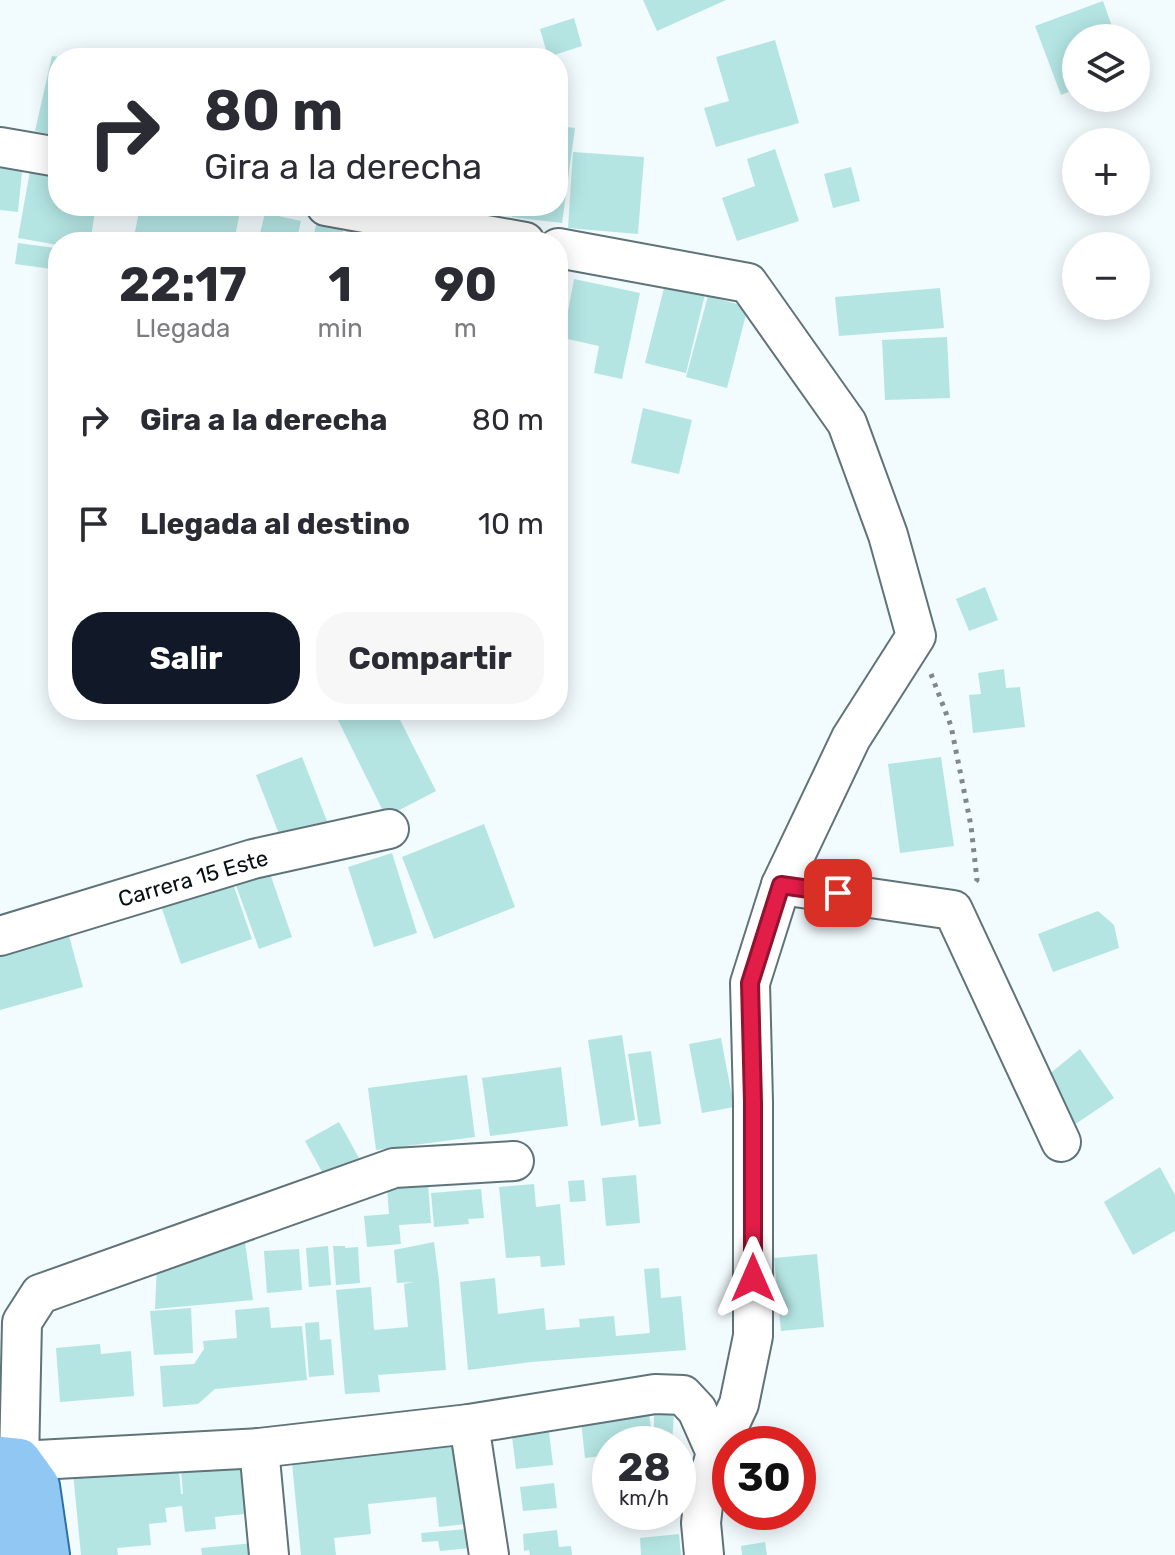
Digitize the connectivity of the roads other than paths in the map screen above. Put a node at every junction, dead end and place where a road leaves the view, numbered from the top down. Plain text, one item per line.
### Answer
1 (0, 147) edge
2 (48, 155) edge
3 (381, 216) edge
4 (470, 232) edge
5 (568, 250) edge
6 (389, 829) dead end
7 (781, 885) junction
8 (0, 936) edge
9 (1061, 1142) dead end
10 (514, 1161) dead end
11 (469, 1424) junction
12 (729, 1426) edge
13 (712, 1444) edge
14 (259, 1448) junction
15 (712, 1467) edge
16 (6, 1469) edge
17 (20, 1555) edge
18 (47, 1555) edge
19 (269, 1555) edge
20 (489, 1555) edge
21 (704, 1555) edge

1 - 2 street
3 - 4 street
5 - 7 street
6 - 8 street, Carrera 15 Este
7 - 9 street
7 - 12 street
10 - 16 street
11 - 13 street
11 - 14 street
11 - 20 street
14 - 16 street
14 - 19 street
15 - 21 street
16 - 17 main road
16 - 18 main road

